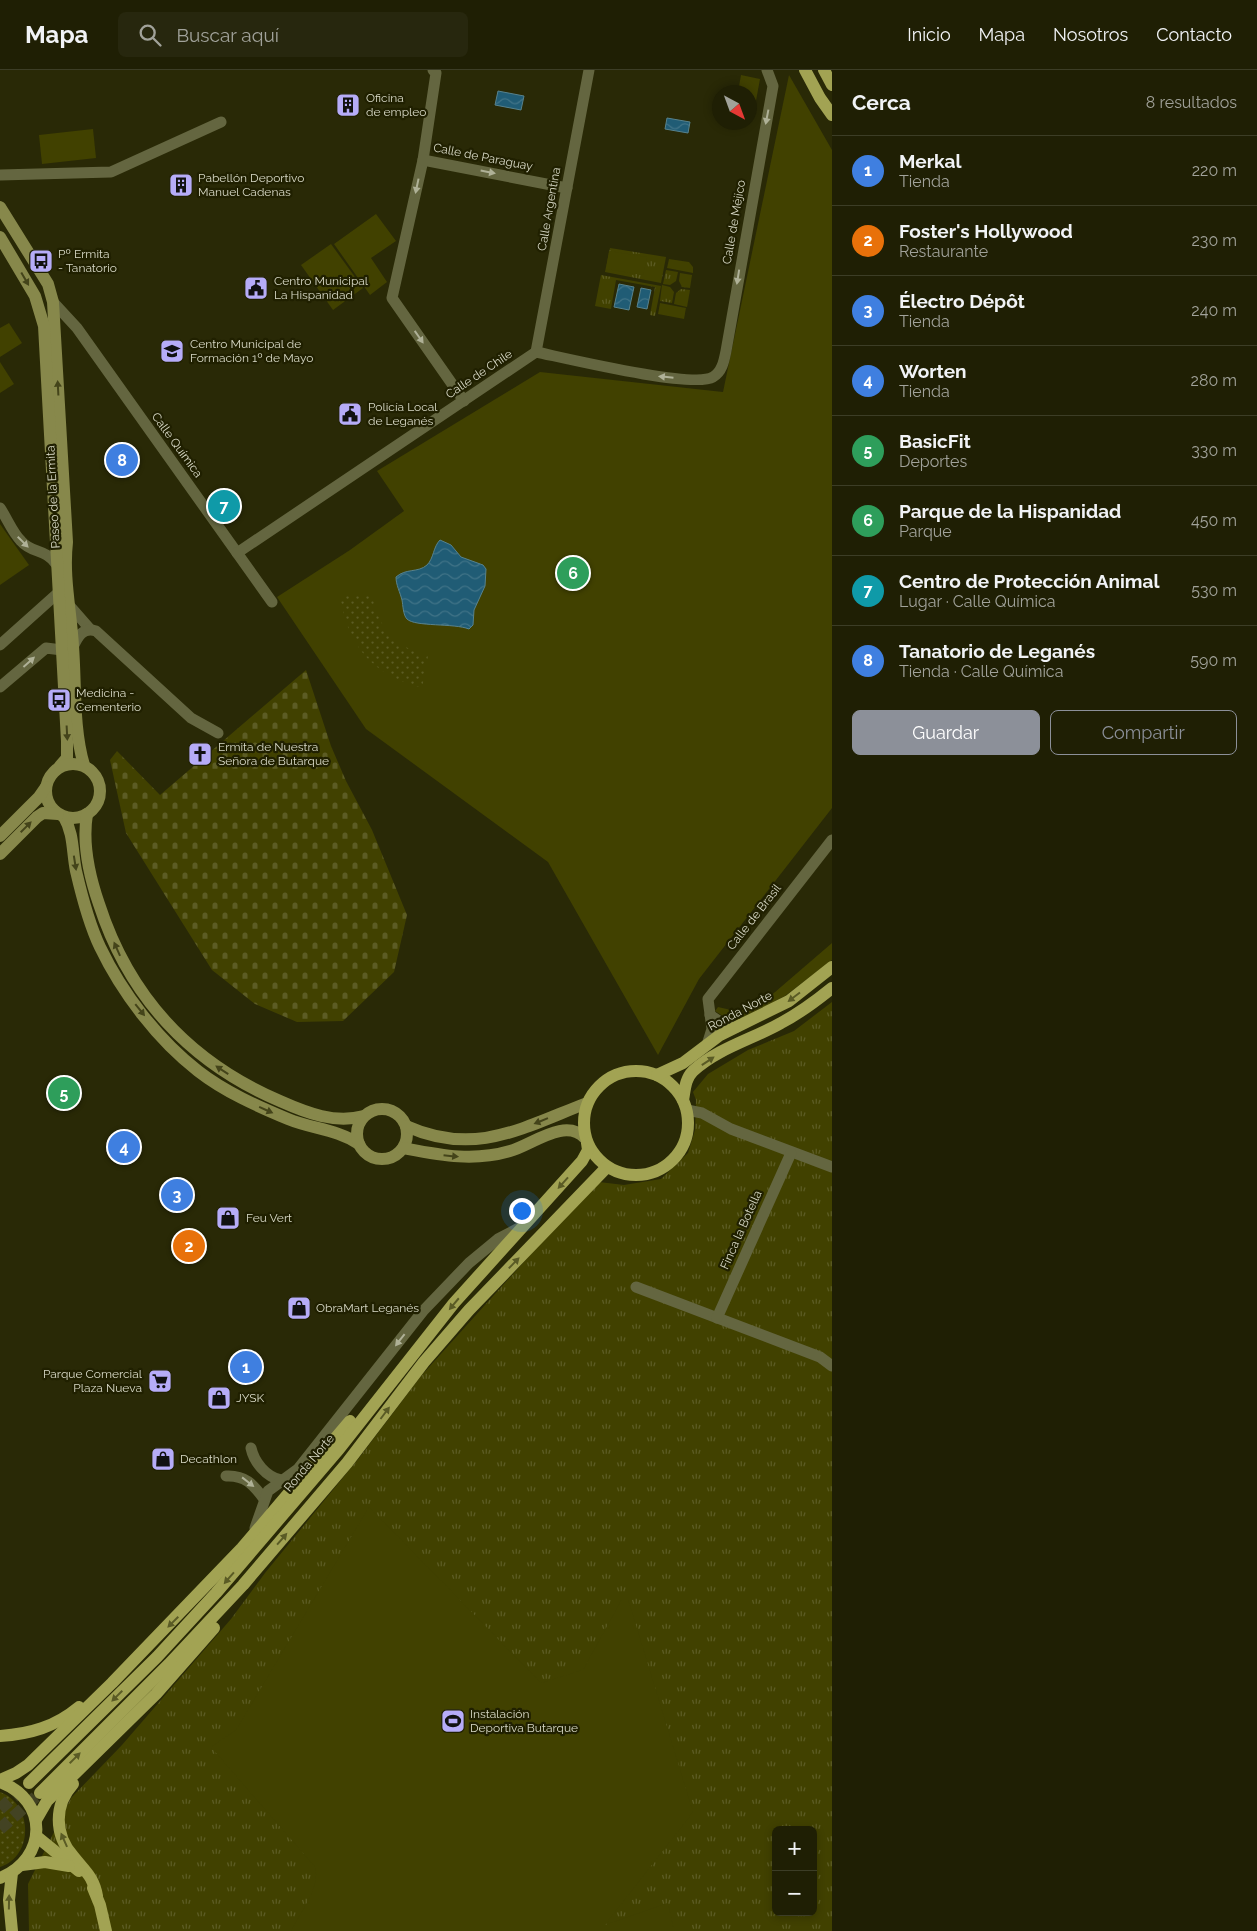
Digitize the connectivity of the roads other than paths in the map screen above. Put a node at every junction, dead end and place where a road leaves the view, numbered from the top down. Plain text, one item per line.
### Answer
1 (433, 70) edge
2 (589, 70) edge
3 (767, 70) edge
4 (805, 70) edge
5 (824, 70) edge
6 (832, 85) edge
7 (832, 115) edge
8 (221, 122) dead end
9 (423, 160) junction
10 (0, 175) edge
11 (568, 188) junction
12 (0, 207) edge
13 (0, 237) edge
14 (53, 302) junction
15 (77, 328) junction
16 (55, 337) junction
17 (536, 352) junction
18 (464, 401) junction
19 (0, 508) edge
20 (237, 553) junction
21 (56, 564) junction
22 (59, 592) junction
23 (272, 602) dead end
24 (65, 608) junction
25 (40, 609) junction
26 (90, 629) junction
27 (0, 645) edge
28 (68, 648) junction
29 (0, 688) edge
30 (218, 733) dead end
31 (84, 765) junction
32 (60, 766) junction
33 (46, 787) junction
34 (87, 814) junction
35 (61, 815) junction
36 (0, 836) edge
37 (832, 840) edge
38 (0, 854) edge
39 (832, 967) edge
40 (832, 988) edge
41 (710, 1015) junction
42 (737, 1027) junction
43 (707, 1045) junction
44 (657, 1075) junction
45 (587, 1103) junction
46 (685, 1105) junction
47 (364, 1116) junction
48 (406, 1126) junction
49 (586, 1141) junction
50 (358, 1144) junction
51 (403, 1148) junction
52 (791, 1153) junction
53 (607, 1167) junction
54 (832, 1167) edge
55 (524, 1225) junction
56 (636, 1287) dead end
57 (717, 1318) junction
58 (832, 1366) edge
59 (400, 1370) junction
60 (251, 1448) dead end
61 (226, 1476) dead end
62 (281, 1480) junction
63 (264, 1499) junction
64 (242, 1548) junction
65 (243, 1585) junction
66 (152, 1643) junction
67 (125, 1725) junction
68 (0, 1736) edge
69 (0, 1781) edge
70 (29, 1783) tunnel mouth
71 (40, 1793) tunnel mouth
72 (36, 1820) junction
73 (36, 1836) junction
74 (65, 1864) junction
75 (11, 1872) edge
76 (97, 1896) junction
77 (12, 1931) edge
78 (106, 1931) edge

1 - 9 street
2 - 11 street, Calle Argentina
3 -> 17 street, Calle de Méjico
4 - 7 main road
5 - 6 main road
8 - 10 street
9 -> 11 street, Calle de Paraguay
9 -> 18 street
11 - 17 street, Calle Argentina
12 - 14 main road, Paseo de la Ermita
13 -> 21 main road, Paseo de la Ermita
14 - 15 street, Calle Química
14 - 16 main road, Paseo de la Ermita
15 - 16 street
15 - 20 street, Calle Química
24 -> 16 main road, Paseo de la Ermita
17 - 18 street, Calle de Chile
18 - 20 street, Calle de Chile
19 -> 21 street
20 - 23 street, Calle Química
21 - 22 main road, Paseo de la Ermita
22 - 24 main road, Paseo de la Ermita
22 - 25 street
24 - 25 street
24 - 26 street
24 - 28 main road, Paseo de la Ermita
24 - 28 main road, Paseo de la Ermita
25 - 27 street
26 - 28 street
26 - 30 street
29 -> 28 street
28 - 31 main road, Paseo de la Ermita
28 -> 32 main road, Paseo de la Ermita
31 - 32 main road
31 - 34 main road
32 - 33 main road
33 - 35 main road
33 - 36 main road
34 - 35 main road
47 -> 34 main road
38 -> 35 main road
35 -> 50 main road
37 - 41 street, Calle de Brasil
39 -> 42 main road, Ronda Norte
46 -> 40 main road
41 - 42 street
41 - 43 street, Calle de Brasil
42 - 43 main road, Ronda Norte
43 - 44 main road, Ronda Norte
44 - 45 main road
44 - 46 main road
45 -> 48 main road
45 - 49 main road, Ronda Norte
46 - 52 street
46 - 53 main road
47 - 48 main road
47 - 50 main road
48 - 51 main road
51 -> 49 main road
49 - 53 main road
49 -> 55 main road, Ronda Norte
50 - 51 main road
52 - 54 street
52 - 57 street, Finca la Botella
65 -> 53 main road
55 -> 59 main road, Ronda Norte
55 -> 62 street
56 - 57 street
57 - 58 street
59 - 64 main road
59 -> 70 main road, Ronda Norte
60 - 62 street
61 -> 63 street
62 - 63 street
63 - 64 street
64 -> 66 main road
65 - 67 main road
71 -> 65 main road
66 - 68 main road
66 - 69 main road
67 - 72 main road
76 -> 67 main road
69 - 72 main road
72 - 73 main road
73 - 74 main road
73 - 75 main road
74 - 75 main road
74 - 76 main road
77 -> 75 main road
76 - 78 main road

